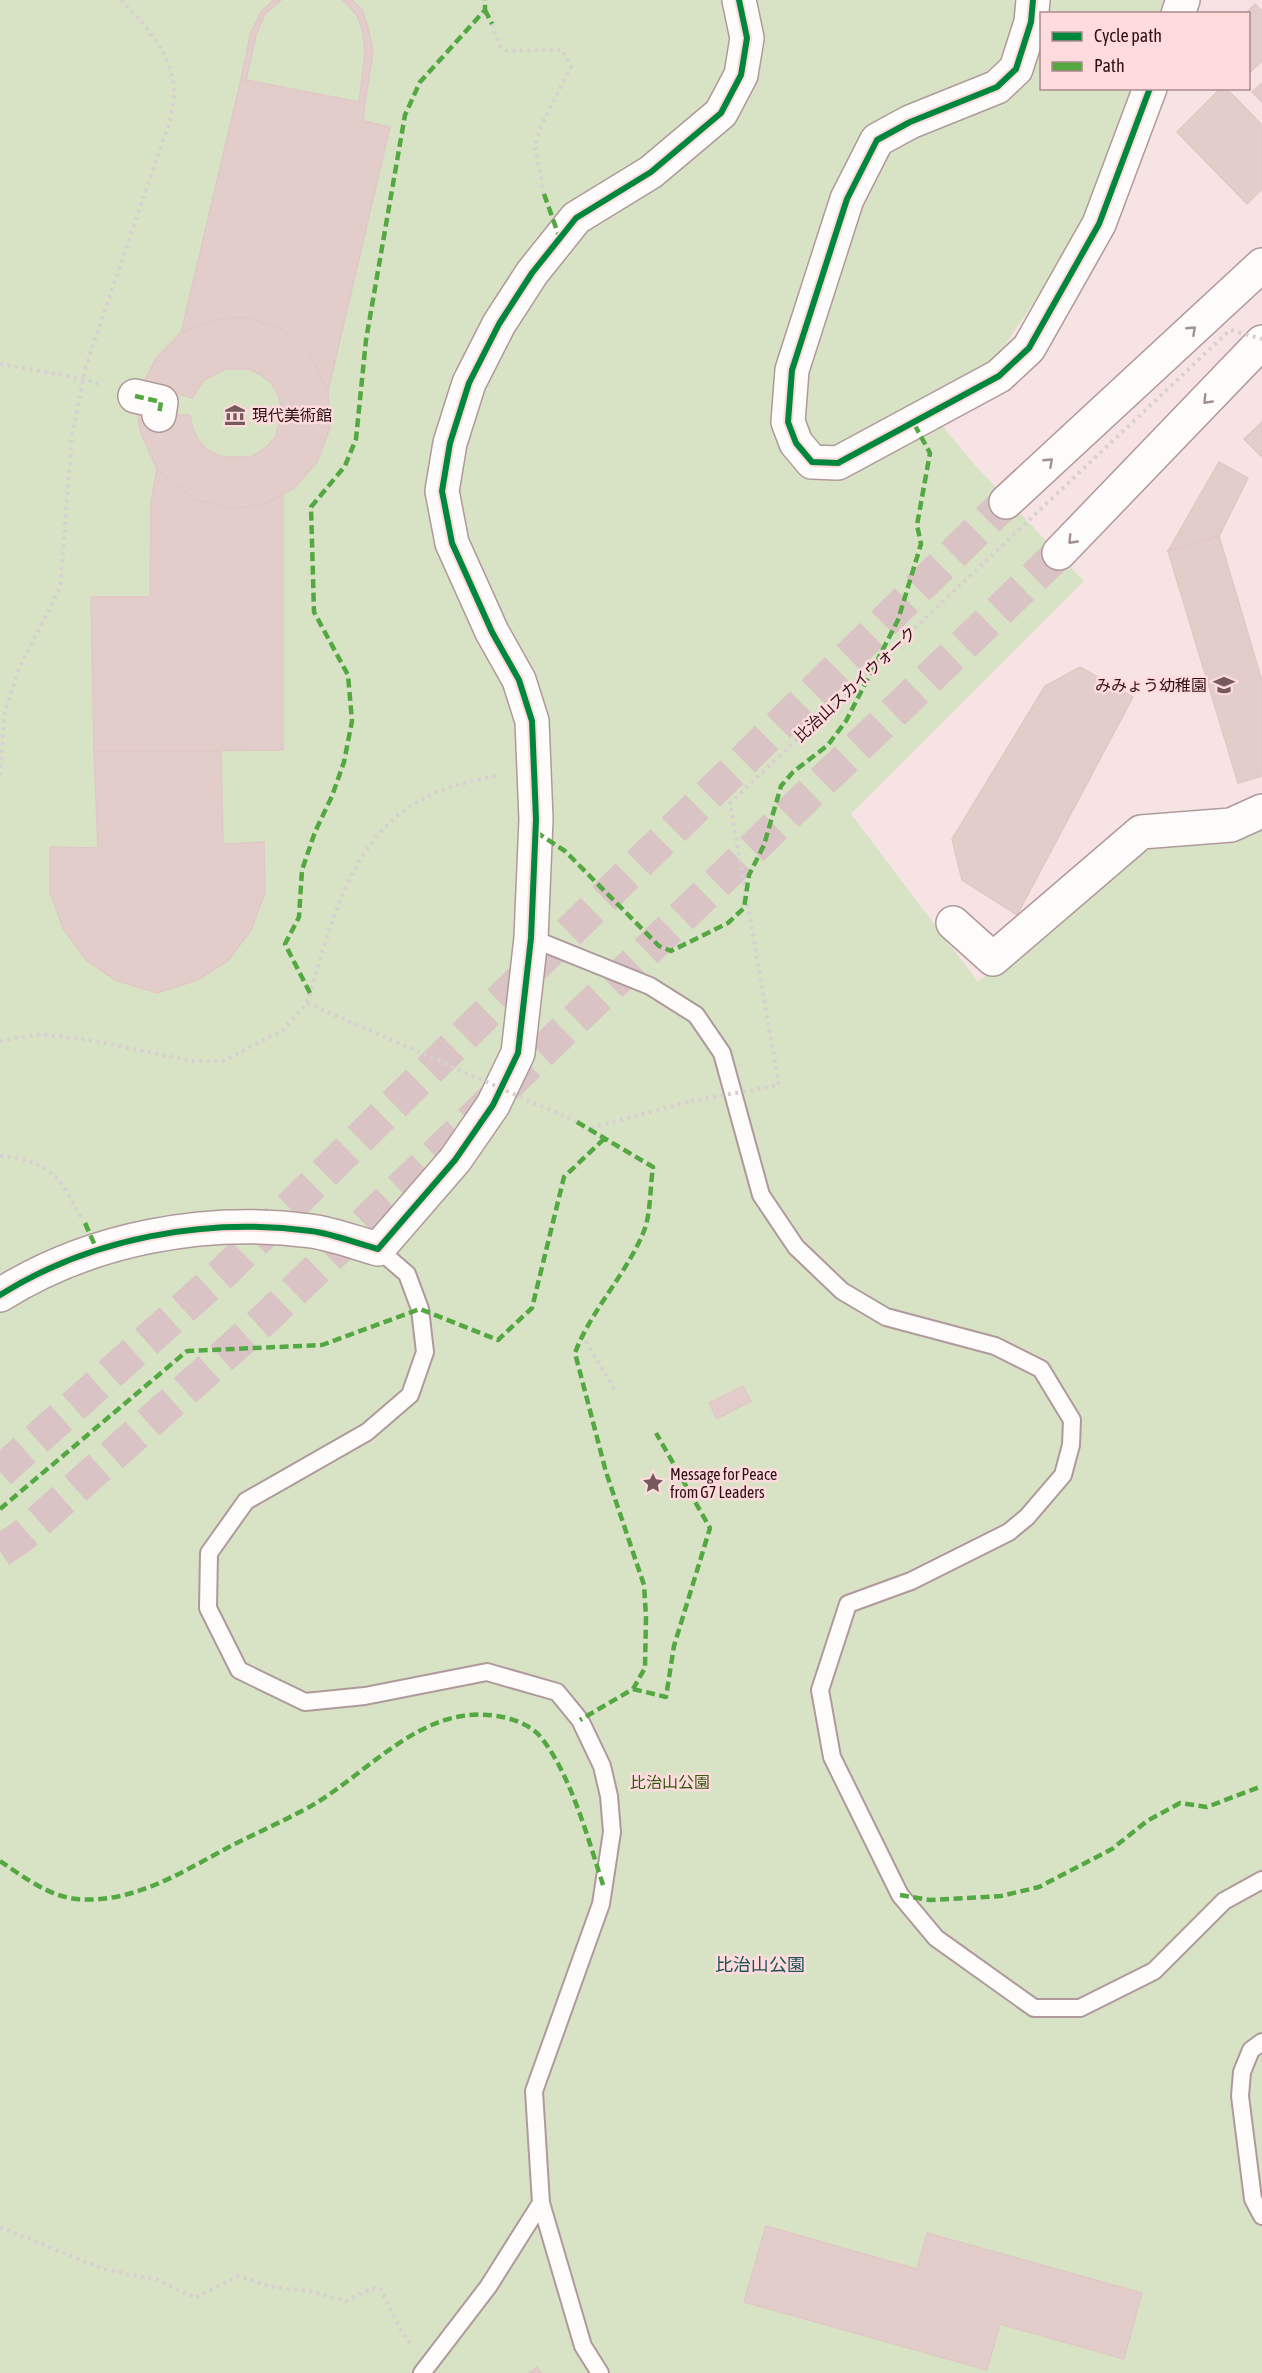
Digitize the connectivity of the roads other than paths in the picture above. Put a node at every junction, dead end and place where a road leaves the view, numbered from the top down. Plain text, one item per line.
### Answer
1 (739, 0) edge
2 (1033, 0) edge
3 (1149, 90) edge
4 (1262, 265) edge
5 (1262, 341) edge
6 (1006, 502) tunnel mouth
7 (1059, 553) tunnel mouth
8 (1262, 811) edge
9 (953, 923) dead end
10 (531, 938) junction
11 (378, 1249) junction
12 (0, 1295) edge
13 (1262, 1880) edge
14 (1262, 2042) edge
15 (541, 2204) junction
16 (1262, 2216) edge
17 (425, 2370) edge
18 (600, 2373) edge

1 - 10 street
2 - 3 street
6 -> 4 street
5 -> 7 street
8 - 9 street
10 - 11 street
10 - 13 lane
11 - 12 street
11 - 15 lane
14 - 16 lane
15 - 17 lane
15 - 18 lane

